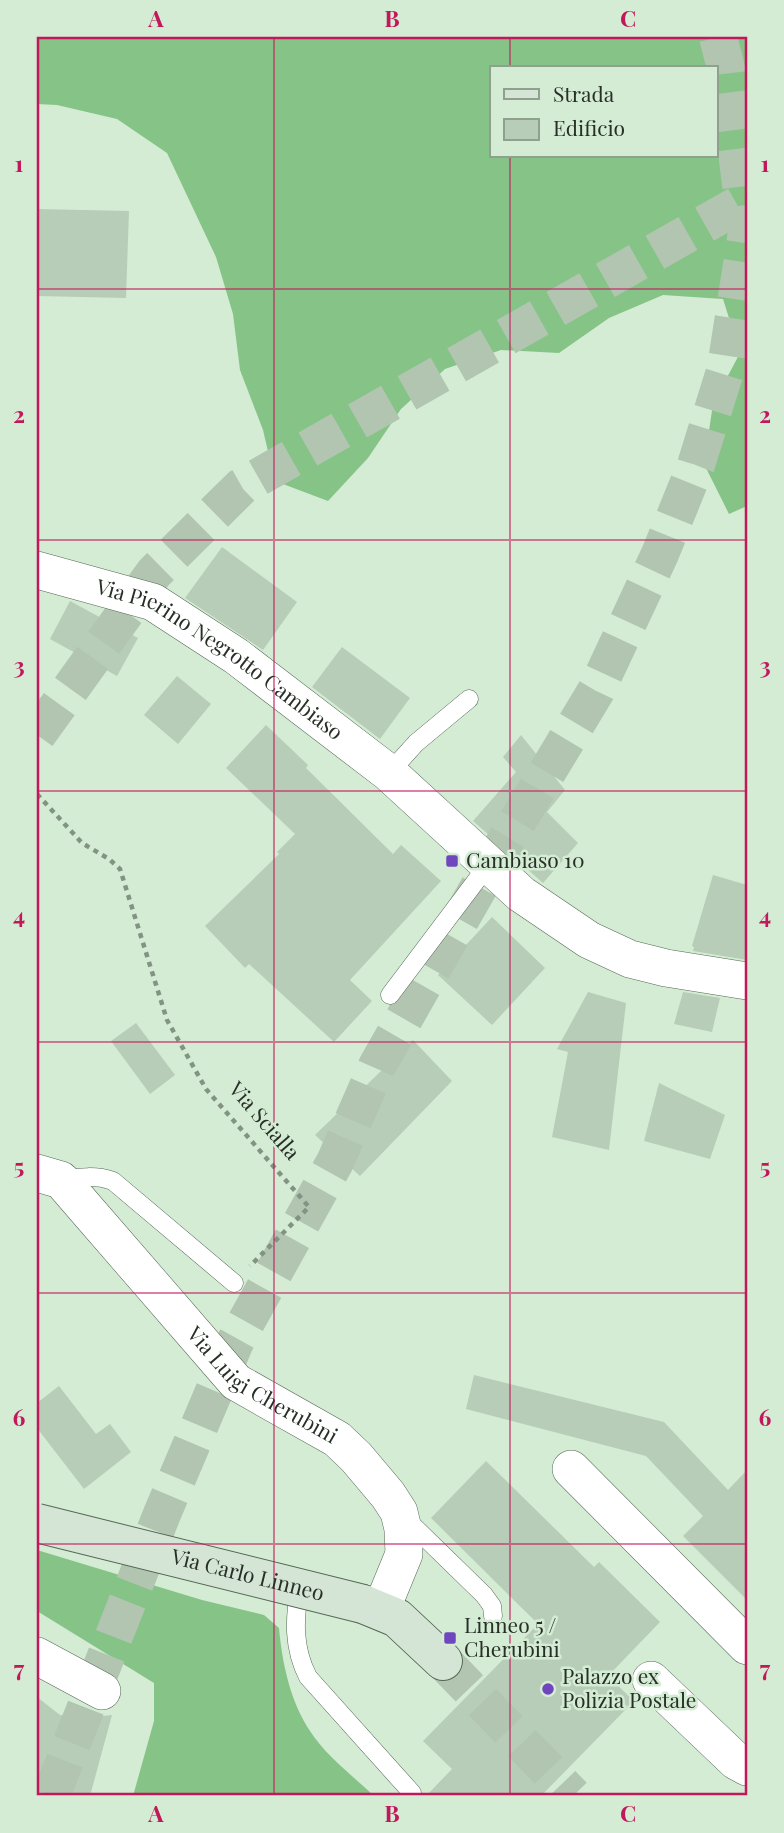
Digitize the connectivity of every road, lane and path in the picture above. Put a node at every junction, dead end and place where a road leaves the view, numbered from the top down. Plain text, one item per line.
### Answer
1 (37, 570) edge
2 (469, 699) dead end
3 (389, 773) junction
4 (37, 794) edge
5 (488, 865) junction
6 (747, 981) edge
7 (390, 995) dead end
8 (45, 1170) edge
9 (234, 1283) joint
10 (571, 1469) dead end
11 (399, 1512) junction
12 (37, 1522) edge
13 (300, 1587) junction
14 (372, 1607) junction
15 (493, 1616) dead end
16 (747, 1646) edge
17 (37, 1656) edge
18 (443, 1661) tunnel mouth
19 (651, 1680) dead end
20 (102, 1691) dead end
21 (747, 1766) edge
22 (412, 1793) dead end

1 - 3 street, Via Pierino Negrotto Cambiaso
2 - 3 lane
3 - 5 street, Via Pierino Negrotto Cambiaso
4 - 9 path, Via Scialla
5 - 6 street, Via Pierino Negrotto Cambiaso
5 - 7 lane
8 - 9 lane
8 - 11 street, Via Luigi Cherubini
10 - 16 street
11 - 14 street, Via Luigi Cherubini
11 - 15 lane
12 - 13 street, Via Carlo Linneo, bridge
13 - 14 street, Via Carlo Linneo, bridge
13 - 22 lane
14 - 18 street, Via Carlo Linneo
17 - 20 street
19 - 21 street

